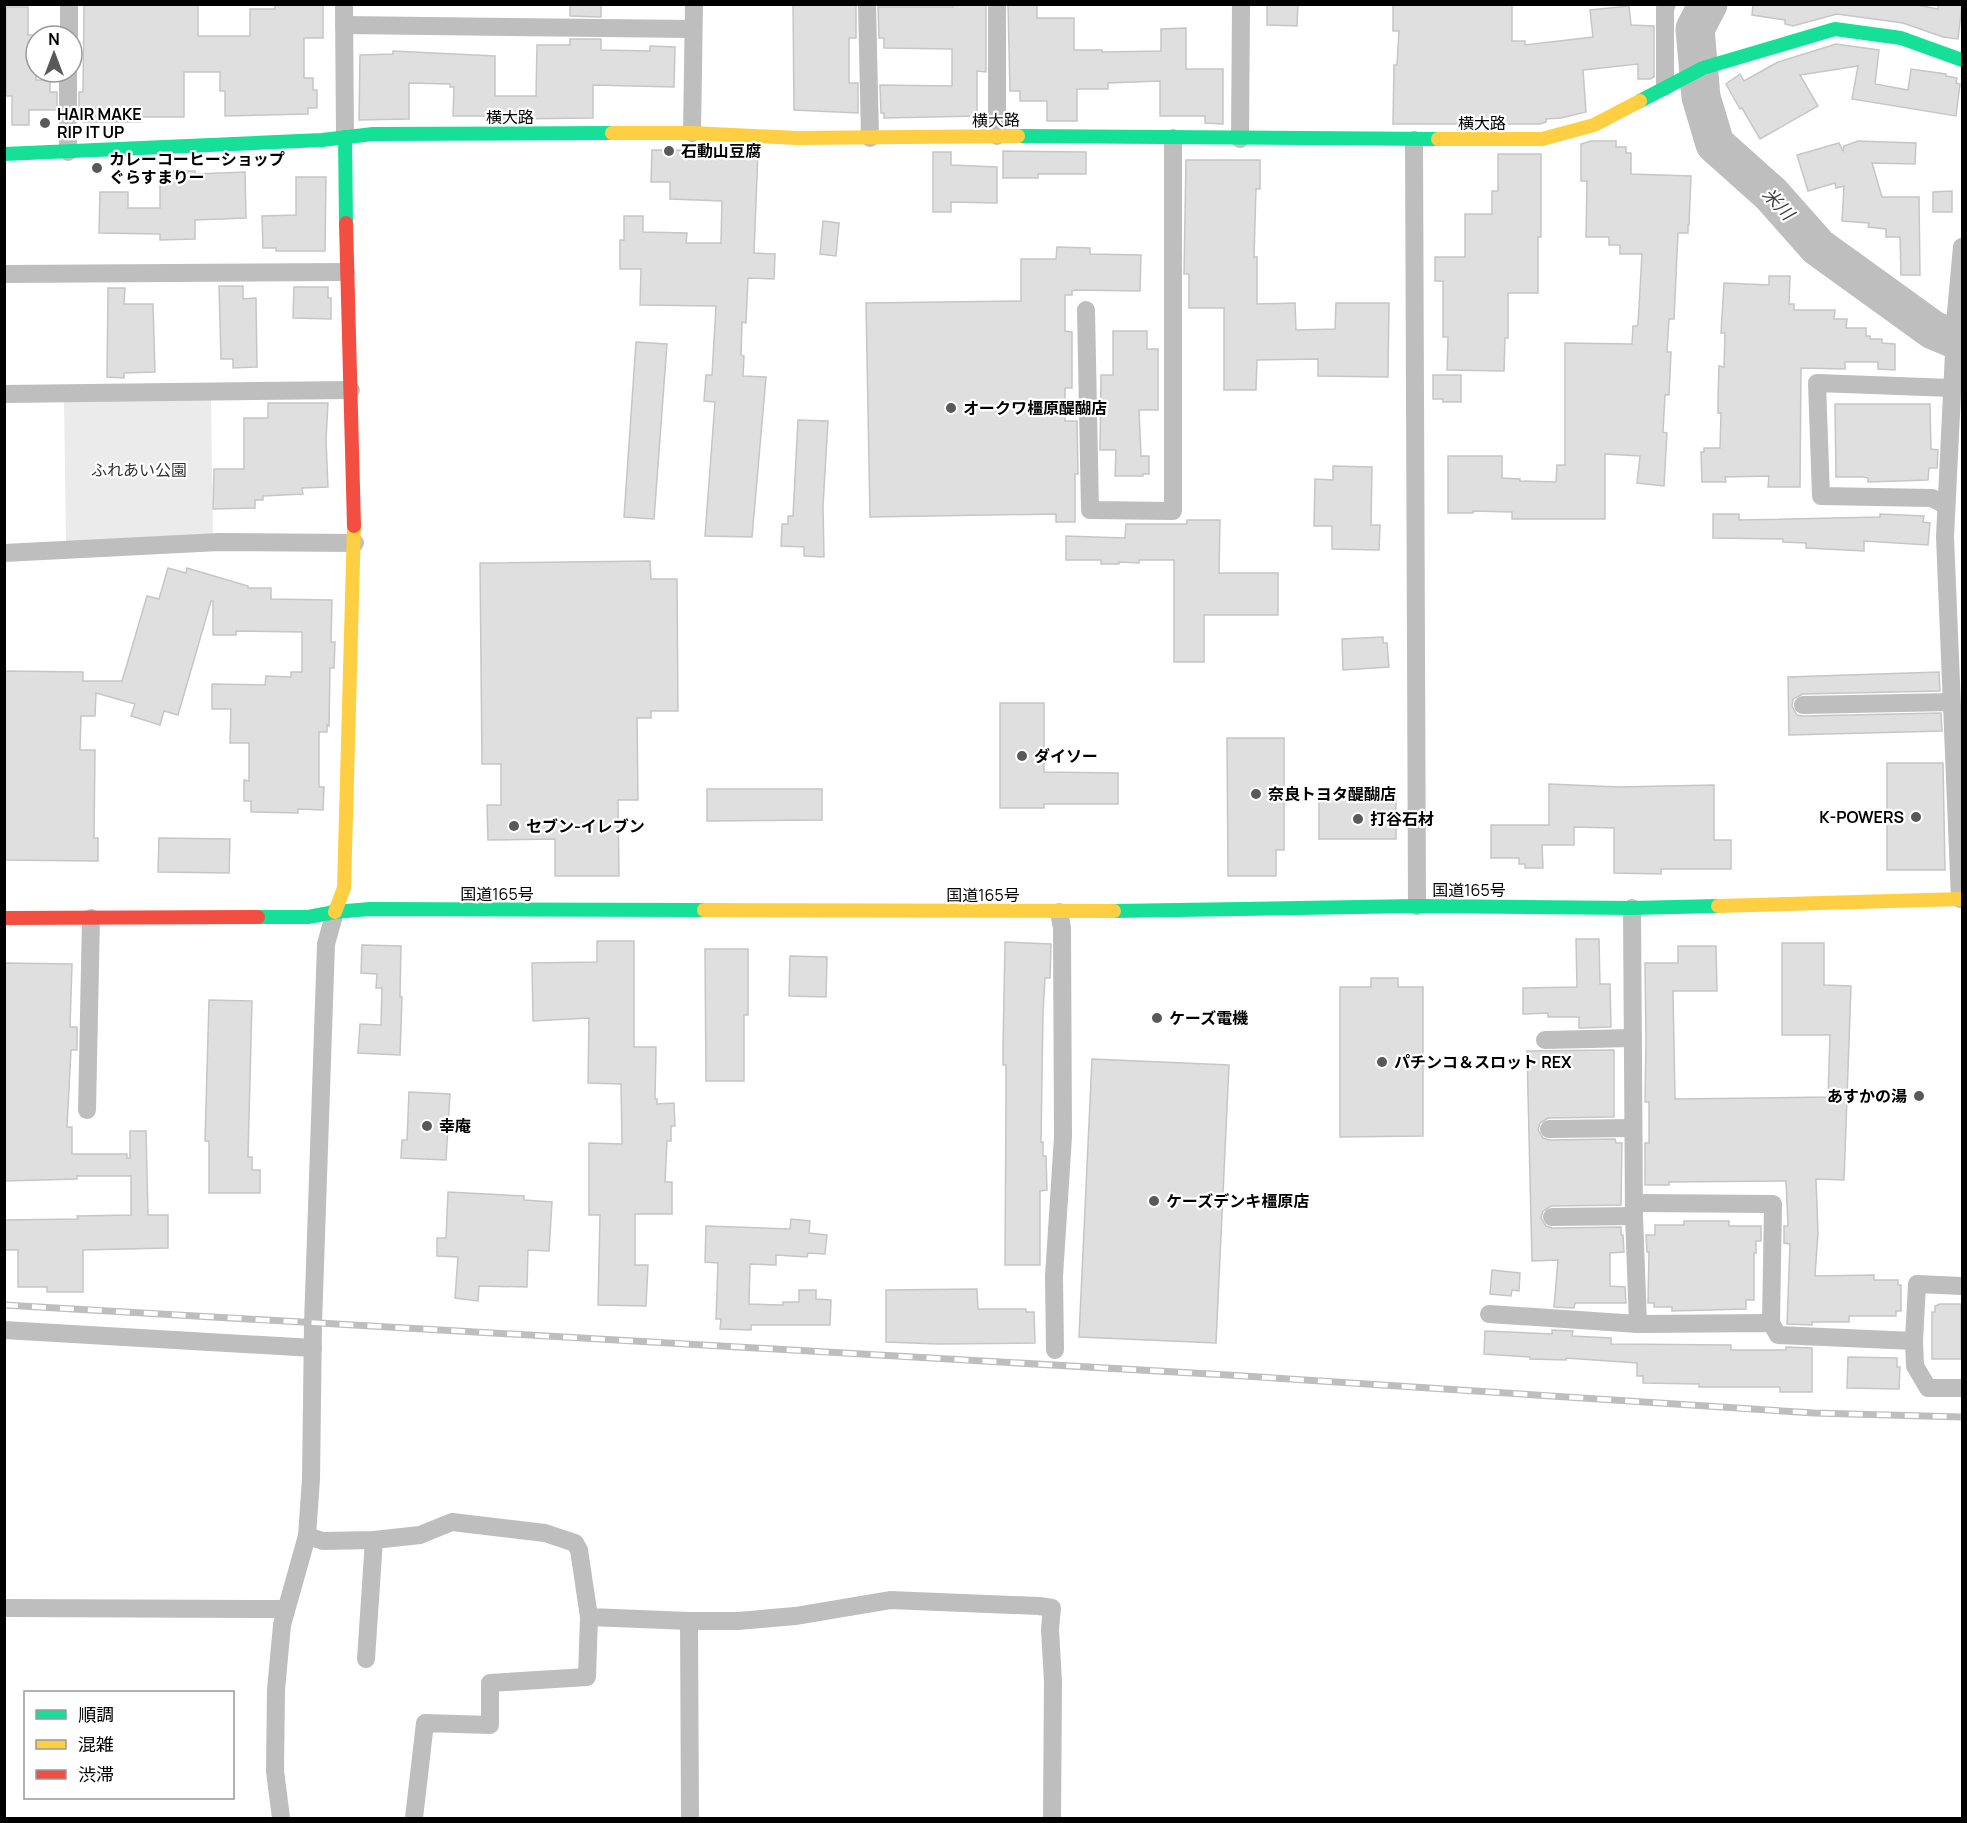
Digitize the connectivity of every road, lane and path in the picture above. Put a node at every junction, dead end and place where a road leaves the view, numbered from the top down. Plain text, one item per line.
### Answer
1 (69, 4) edge
2 (344, 4) edge
3 (694, 4) edge
4 (867, 4) edge
5 (1241, 4) edge
6 (1667, 4) edge
7 (997, 7) dead end
8 (69, 24) edge
9 (345, 25) junction
10 (693, 29) junction
11 (1962, 60) edge
12 (68, 84) edge
13 (1669, 85) junction
14 (692, 133) junction
15 (997, 136) junction
16 (345, 137) junction
17 (870, 138) junction
18 (1173, 138) junction
19 (1240, 139) junction
20 (1414, 140) junction
21 (68, 152) junction
22 (4, 154) edge
23 (1962, 247) edge
24 (346, 272) junction
25 (4, 274) edge
26 (1086, 310) dead end
27 (1952, 388) junction
28 (351, 390) junction
29 (4, 394) edge
30 (1945, 505) junction
31 (355, 543) junction
32 (4, 553) edge
33 (1956, 618) edge
34 (1951, 702) junction
35 (1803, 705) dead end
36 (1961, 899) edge
37 (1417, 906) junction
38 (1632, 908) junction
39 (335, 912) junction
40 (1059, 912) junction
41 (4, 918) edge
42 (92, 918) junction
43 (1633, 1038) junction
44 (1545, 1040) dead end
45 (87, 1110) dead end
46 (1633, 1128) junction
47 (1548, 1129) dead end
48 (1635, 1209) junction
49 (1552, 1217) dead end
50 (1962, 1286) edge
51 (1489, 1314) dead end
52 (1771, 1323) junction
53 (1638, 1324) junction
54 (4, 1330) edge
55 (1914, 1341) junction
56 (313, 1348) junction
57 (1055, 1350) dead end
58 (1962, 1388) edge
59 (307, 1536) junction
60 (374, 1540) junction
61 (4, 1608) edge
62 (286, 1610) junction
63 (590, 1617) junction
64 (689, 1621) junction
65 (366, 1659) dead end
66 (281, 1818) edge
67 (414, 1818) edge
68 (690, 1818) edge
69 (1052, 1818) edge

1 - 8 street
2 - 9 street
3 - 10 street
4 - 17 street
5 - 19 street
6 - 13 street
7 - 15 street
9 - 10 street
9 - 16 street
10 - 14 street
11 - 13 main road, 横大路
12 - 21 street
13 - 20 main road, 横大路
14 - 16 main road, 横大路
14 - 17 main road, 横大路
15 - 17 main road, 横大路
15 - 18 main road, 横大路
16 - 21 main road, 横大路
16 - 24 main road
18 - 19 main road, 横大路
18 - 26 street
19 - 20 main road, 横大路
20 - 37 street
21 - 22 main road, 横大路
23 - 27 street
24 - 25 street
24 - 28 main road
27 - 30 street
27 - 30 street
28 - 29 street
28 - 31 main road
30 - 33 street
31 - 32 street
31 - 39 main road
33 - 34 street
34 - 35 street
34 - 36 street
36 - 38 main road, 国道165号
37 - 38 main road, 国道165号
37 - 40 main road, 国道165号
38 - 43 street
39 - 40 main road, 国道165号
39 - 42 main road, 国道165号
39 - 56 street
40 - 57 street
41 - 42 main road, 国道165号
42 - 45 street
43 - 44 street
43 - 46 street
46 - 47 street
46 - 48 street
48 - 49 street
48 - 52 street
48 - 53 street
50 - 55 street
51 - 53 street
52 - 53 street
52 - 55 street
54 - 56 street
55 - 58 street
56 - 59 street
59 - 60 street
59 - 62 street
60 - 63 street
60 - 65 street
61 - 62 street
62 - 66 street
63 - 64 street
63 - 67 street
64 - 68 street
64 - 69 street

